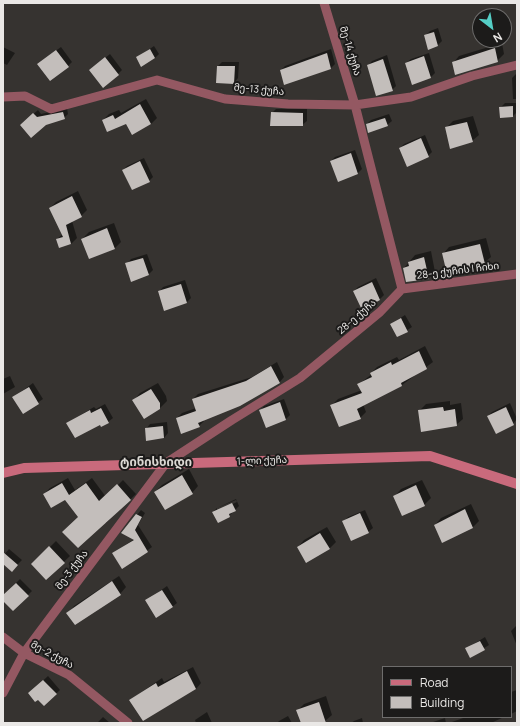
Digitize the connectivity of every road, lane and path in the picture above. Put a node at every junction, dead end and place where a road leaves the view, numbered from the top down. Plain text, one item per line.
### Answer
1 (324, 3) edge
2 (517, 65) edge
3 (3, 96) edge
4 (355, 105) junction
5 (517, 274) edge
6 (402, 289) junction
7 (166, 463) junction
8 (3, 473) edge
9 (517, 484) edge
10 (3, 637) edge
11 (24, 653) junction
12 (3, 693) edge
13 (128, 723) edge

1 - 4 street, მე-14 ქუჩა
2 - 4 street, მე-13 ქუჩა
3 - 4 street, მე-13 ქუჩა
4 - 6 street
5 - 6 street, 28-ე ქუჩის I ჩიხი
6 - 7 street, 28-ე ქუჩა
7 - 8 main road, 1-ლი ქუჩა
7 - 9 main road, 1-ლი ქუჩა
7 - 11 street, მე-3 ქუჩა
10 - 11 street, მე-2 ქუჩა
11 - 12 street, მე-3 ქუჩა
11 - 13 street, მე-2 ქუჩა

